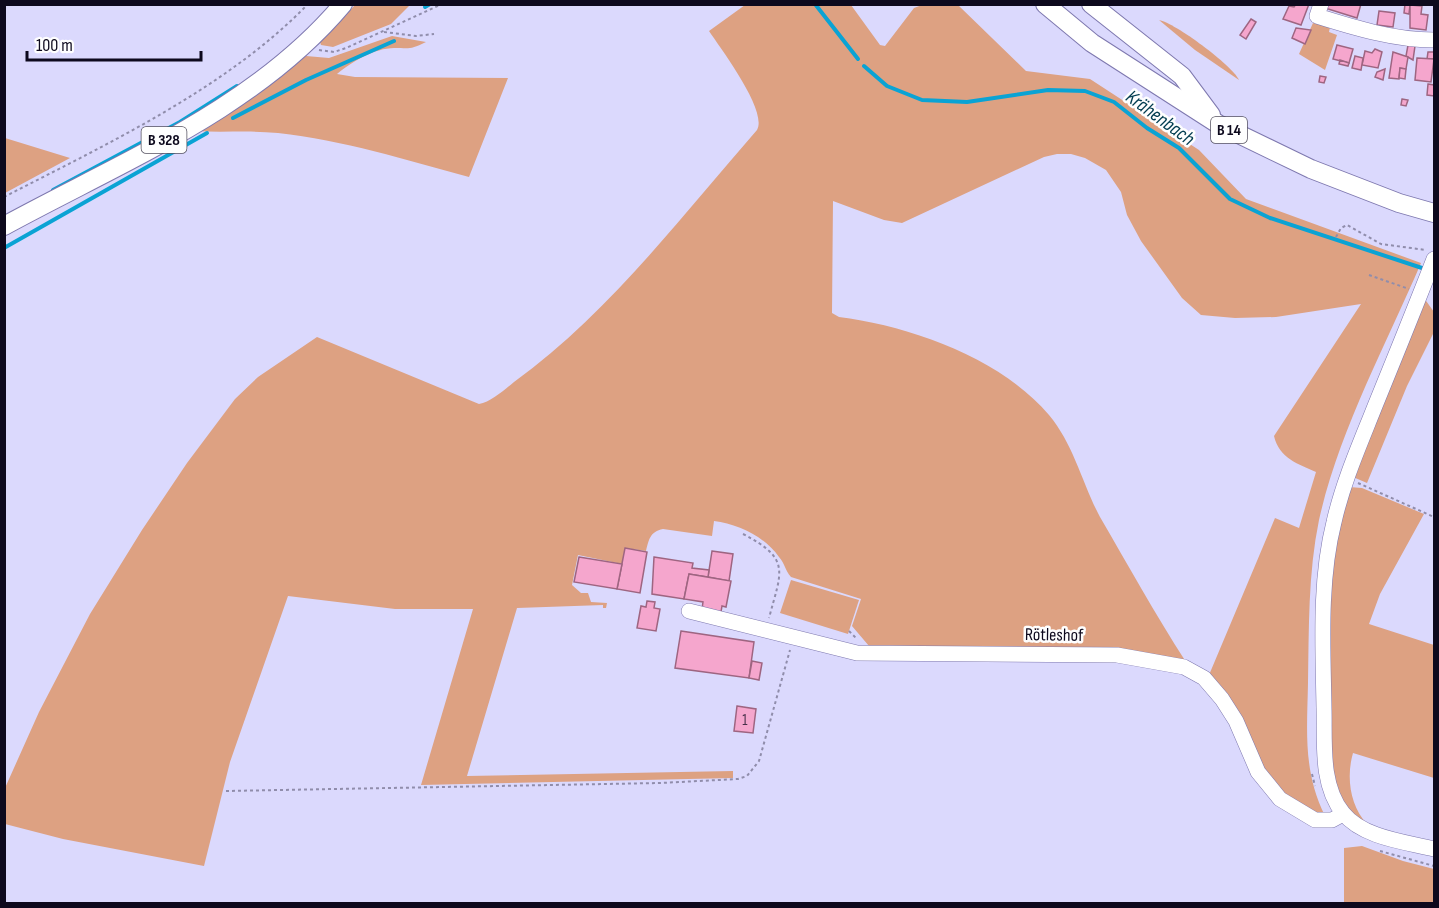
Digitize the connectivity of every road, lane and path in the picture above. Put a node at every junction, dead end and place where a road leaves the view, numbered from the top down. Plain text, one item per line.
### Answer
1 (308, 4) edge
2 (343, 4) edge
3 (442, 4) edge
4 (1045, 4) edge
5 (1091, 4) edge
6 (1319, 10) edge
7 (383, 32) junction
8 (434, 34) dead end
9 (1434, 40) edge
10 (306, 43) junction
11 (1218, 124) junction
12 (4, 197) edge
13 (1434, 213) edge
14 (4, 226) edge
15 (1335, 237) dead end
16 (1434, 250) edge
17 (1434, 259) edge
18 (1369, 275) dead end
19 (1415, 291) dead end
20 (1346, 477) junction
21 (1434, 517) edge
22 (743, 534) dead end
23 (689, 611) dead end
24 (766, 630) junction
25 (793, 639) junction
26 (226, 791) dead end
27 (1343, 814) junction
28 (1434, 849) edge

1 - 12 path
2 - 10 main road, B 328
3 - 7 path
4 - 11 main road, B 14
5 - 11 main road, B 14
6 - 9 street
7 - 8 path
7 - 10 path
10 - 14 main road, B 328
11 - 13 main road, B 14
15 - 16 path
17 - 20 street
18 - 19 path
20 - 21 path
20 - 27 street
22 - 24 path
23 - 24 street, Rötleshof
24 - 25 street, Rötleshof
25 - 26 path
25 - 27 street, Rötleshof
27 - 28 street

